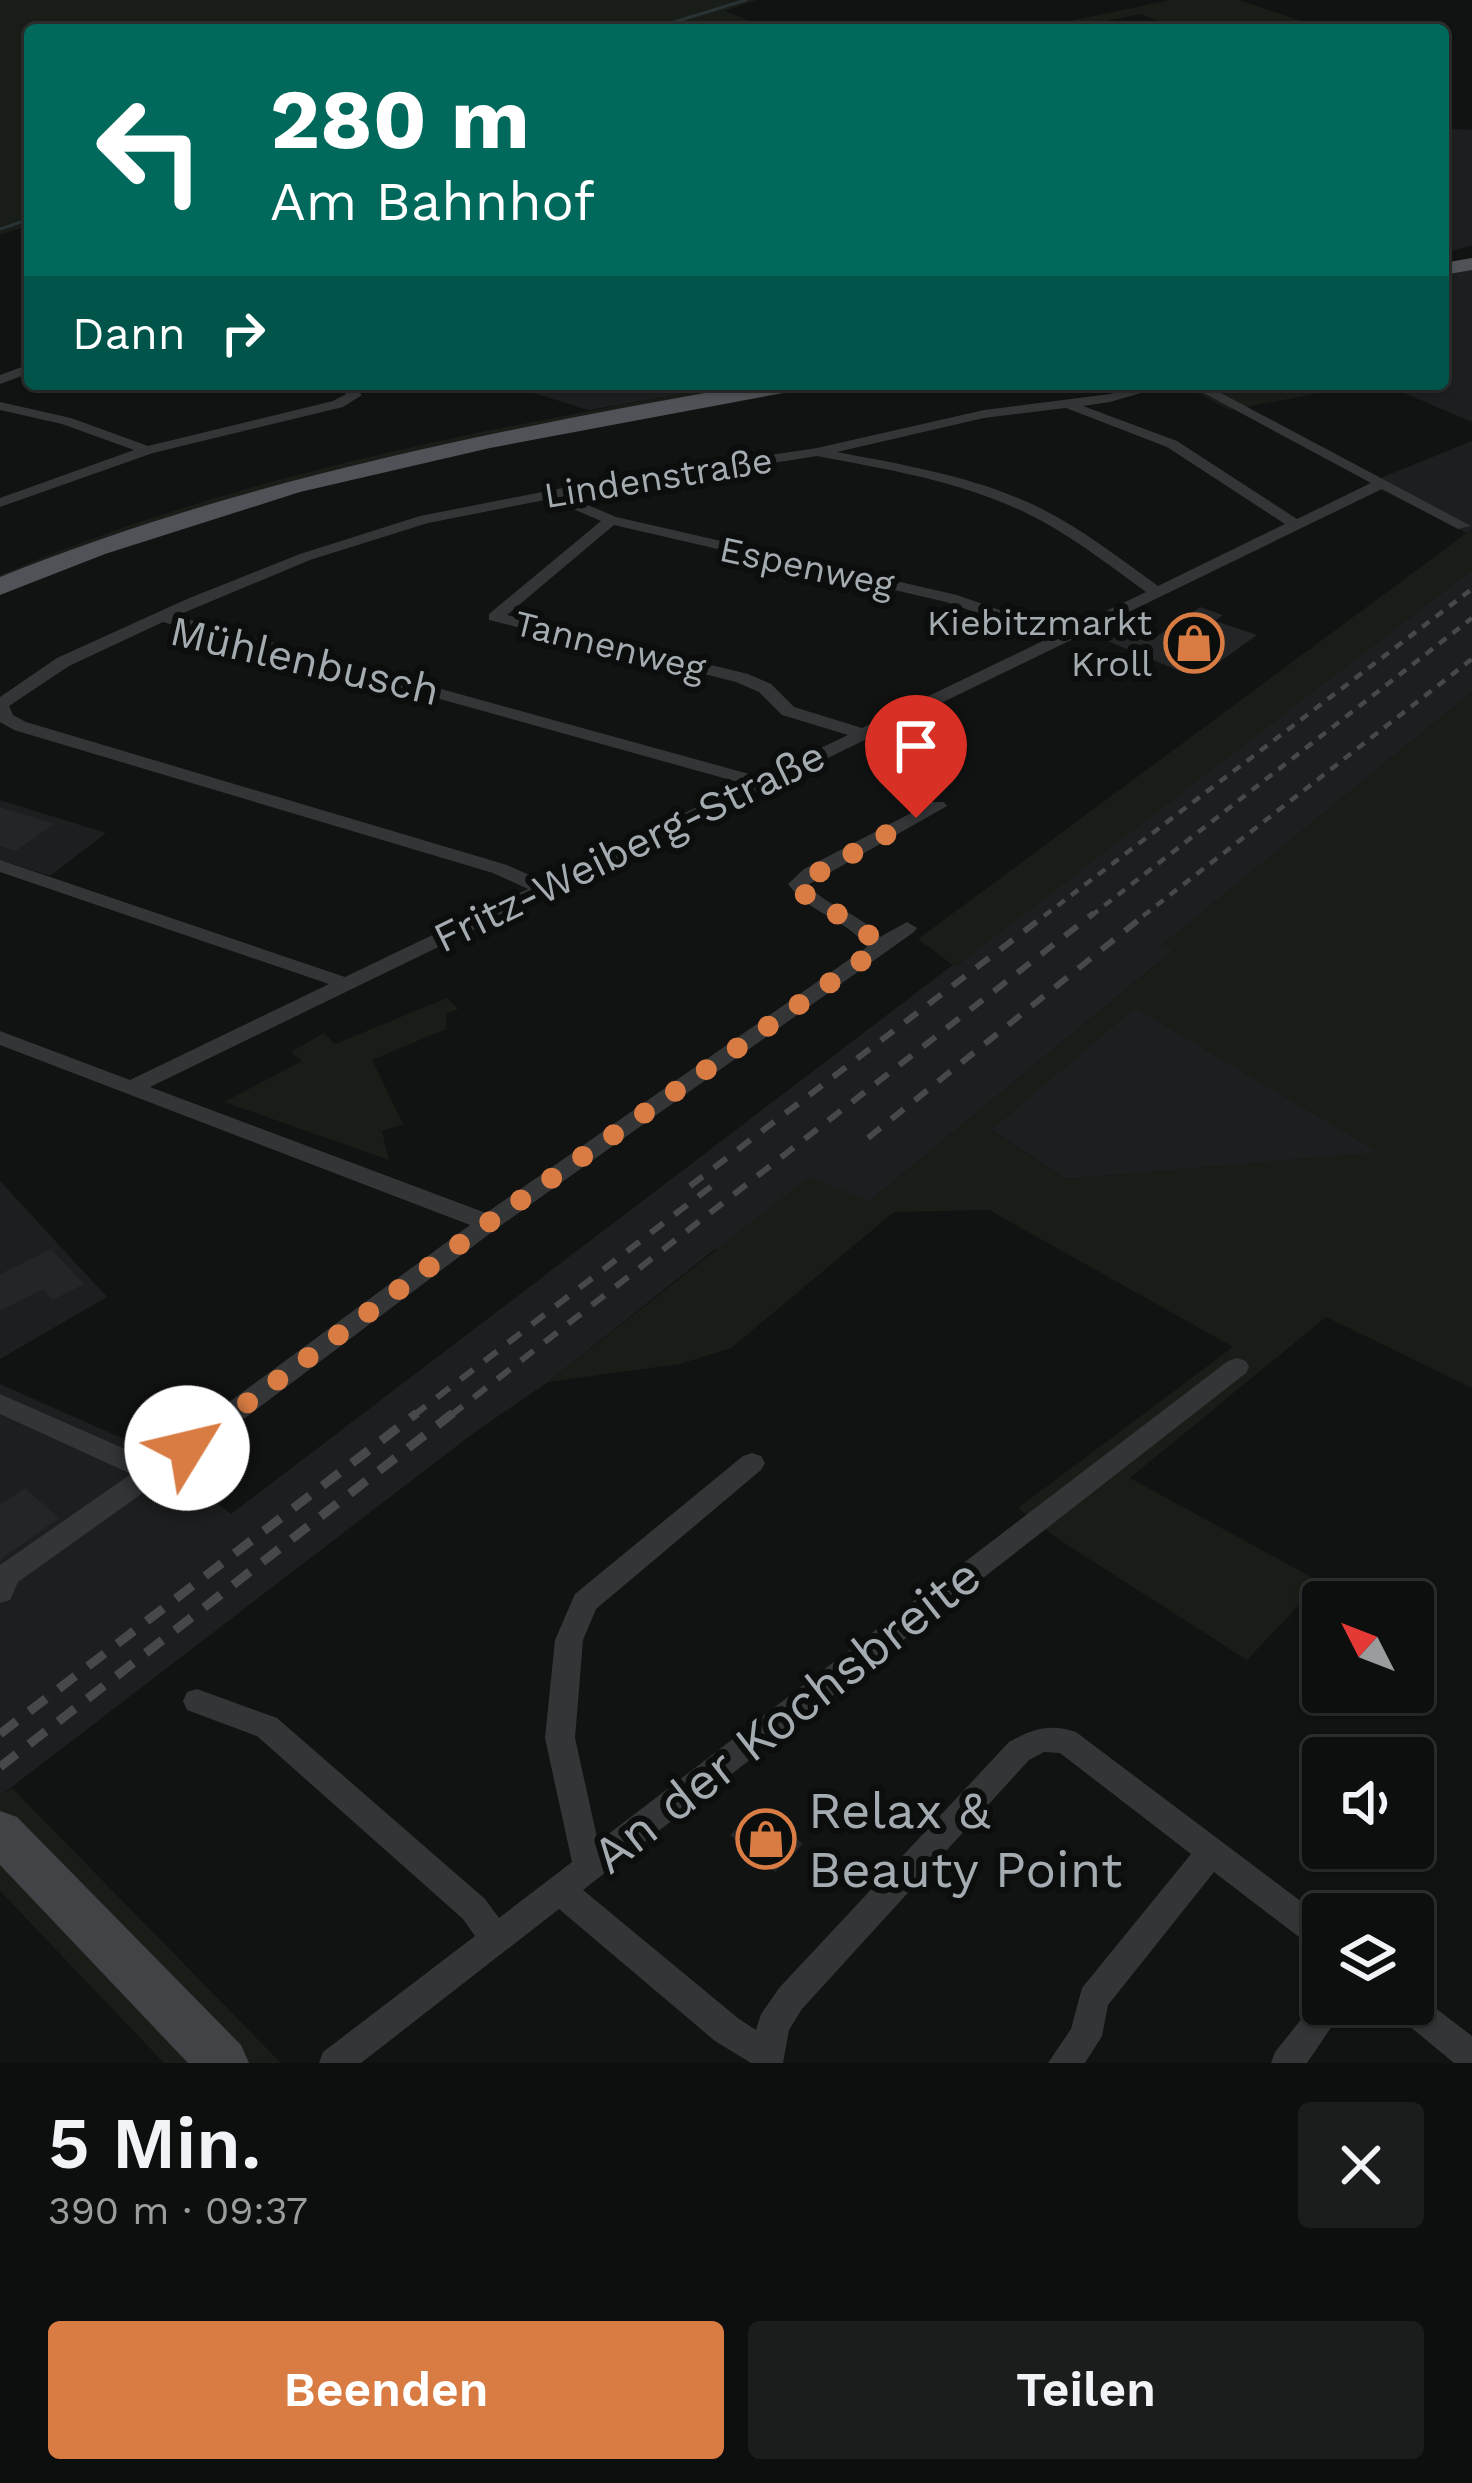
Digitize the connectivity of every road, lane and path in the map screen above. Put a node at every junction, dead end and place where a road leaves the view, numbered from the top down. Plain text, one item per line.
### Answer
1 (348, 390) edge
2 (761, 390) edge
3 (1135, 390) edge
4 (1206, 390) edge
5 (1066, 404) junction
6 (0, 406) edge
7 (148, 450) junction
8 (817, 452) junction
9 (1383, 483) junction
10 (553, 494) junction
11 (0, 503) edge
12 (610, 520) junction
13 (1295, 524) junction
14 (1463, 526) dead end
15 (0, 587) edge
16 (1155, 591) junction
17 (166, 618) junction
18 (1061, 637) junction
19 (861, 733) junction
20 (762, 783) junction
21 (938, 806) dead end
22 (0, 866) edge
23 (540, 887) junction
24 (907, 928) dead end
25 (878, 949) junction
26 (343, 984) junction
27 (0, 1038) edge
28 (135, 1086) junction
29 (488, 1223) junction
30 (1237, 1367) dead end
31 (0, 1403) edge
32 (752, 1463) dead end
33 (148, 1471) junction
34 (0, 1592) edge
35 (197, 1702) dead end
36 (0, 1832) edge
37 (1213, 1851) junction
38 (589, 1868) junction
39 (560, 1889) junction
40 (1302, 1921) edge
41 (496, 1939) junction
42 (1315, 2025) edge
43 (1433, 2025) edge
44 (1472, 2057) edge
45 (766, 2059) edge
46 (223, 2063) edge
47 (335, 2063) edge
48 (1064, 2063) edge
49 (1287, 2063) edge

1 - 7 street
2 - 15 main road
3 - 5 street, Lindenstraße
4 - 9 street
5 - 8 street, Lindenstraße
5 - 13 street
6 - 7 street
7 - 11 street
8 - 10 street, Lindenstraße
8 - 16 street
9 - 13 street, Fritz-Weiberg-Straße
9 - 14 street
10 - 12 street, Espenweg
10 - 17 street, Lindenstraße
12 - 18 street, Espenweg
12 - 19 street, Tannenweg
13 - 16 street, Fritz-Weiberg-Straße
16 - 18 street, Fritz-Weiberg-Straße
17 - 20 street, Mühlenbusch
17 - 23 street, Mühlenbusch
18 - 19 street, Fritz-Weiberg-Straße
19 - 20 street, Fritz-Weiberg-Straße
20 - 23 street, Fritz-Weiberg-Straße
21 - 25 street
22 - 26 street
23 - 26 street, Fritz-Weiberg-Straße
24 - 25 street
25 - 29 street
26 - 28 street, Fritz-Weiberg-Straße
27 - 28 street
28 - 29 street
29 - 33 street
30 - 38 street, An der Kochsbreite
31 - 33 street
32 - 38 street
33 - 34 street
35 - 41 street
36 - 46 main road
37 - 40 street
37 - 45 street
37 - 48 street
38 - 39 street, An der Kochsbreite
39 - 41 street, An der Kochsbreite
39 - 45 street
41 - 47 street, An der Kochsbreite
42 - 49 street
43 - 44 street

